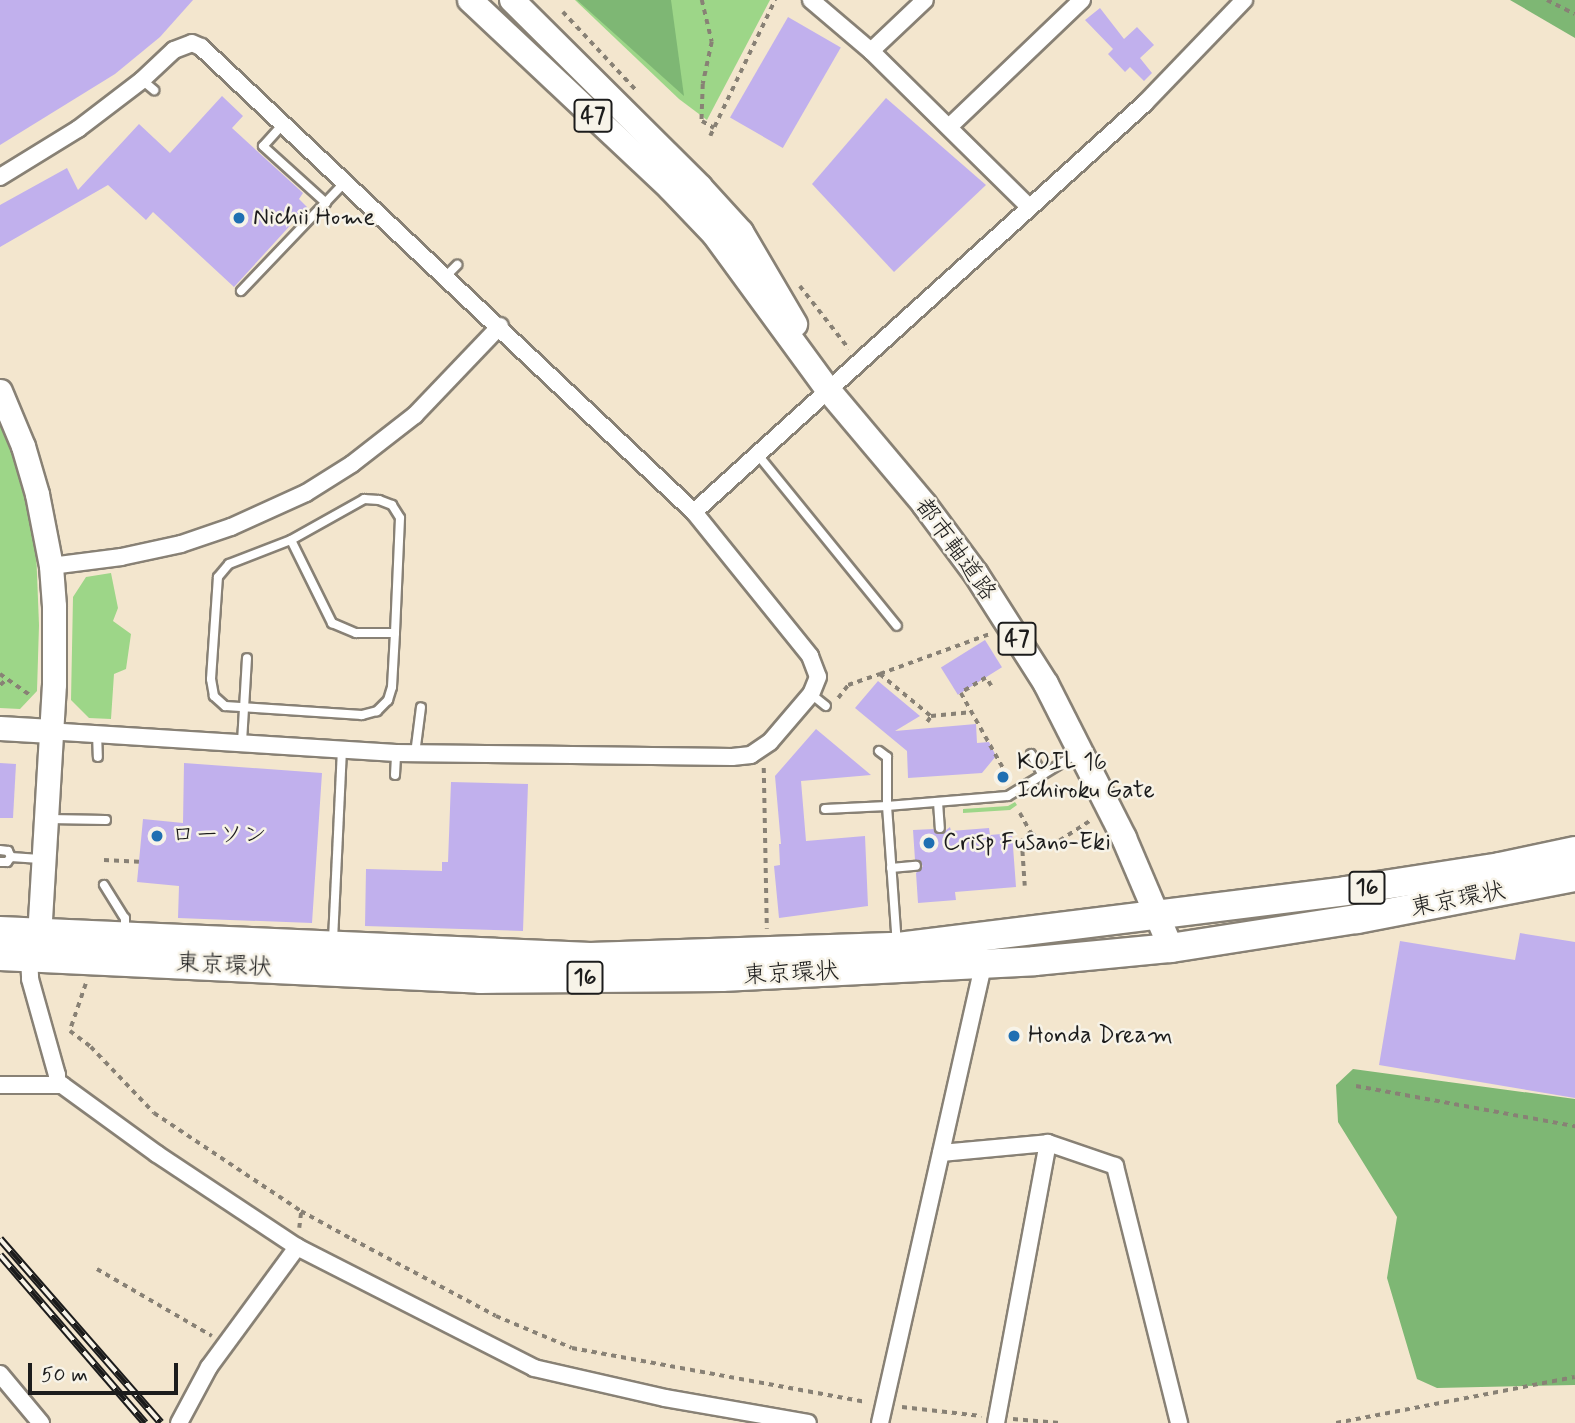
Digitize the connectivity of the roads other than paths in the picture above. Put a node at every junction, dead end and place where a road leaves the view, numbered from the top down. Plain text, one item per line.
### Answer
1 (470, 0) edge
2 (512, 0) edge
3 (811, 0) edge
4 (925, 0) edge
5 (1082, 0) edge
6 (1244, 0) edge
7 (871, 51) junction
8 (284, 123) junction
9 (949, 127) junction
10 (0, 177) edge
11 (345, 182) junction
12 (326, 203) junction
13 (1029, 207) junction
14 (241, 291) dead end
15 (500, 326) junction
16 (0, 391) edge
17 (829, 391) junction
18 (758, 455) junction
19 (694, 512) junction
20 (291, 540) junction
21 (51, 566) junction
22 (897, 626) dead end
23 (395, 633) junction
24 (247, 658) dead end
25 (811, 694) junction
26 (826, 706) dead end
27 (244, 707) junction
28 (421, 707) dead end
29 (0, 728) edge
30 (51, 731) junction
31 (97, 733) junction
32 (242, 743) junction
33 (342, 751) junction
34 (879, 751) dead end
35 (1081, 751) junction
36 (396, 753) junction
37 (415, 754) junction
38 (1031, 754) dead end
39 (98, 757) dead end
40 (1042, 774) junction
41 (395, 775) dead end
42 (938, 802) junction
43 (887, 806) junction
44 (825, 809) dead end
45 (46, 819) junction
46 (106, 820) dead end
47 (940, 828) dead end
48 (0, 850) edge
49 (1575, 850) edge
50 (11, 857) junction
51 (43, 859) junction
52 (0, 862) edge
53 (915, 866) dead end
54 (891, 868) junction
55 (1575, 877) edge
56 (104, 885) dead end
57 (1158, 916) junction
58 (0, 930) edge
59 (993, 935) junction
60 (125, 936) junction
61 (332, 944) junction
62 (34, 945) junction
63 (898, 947) junction
64 (1171, 948) junction
65 (0, 956) edge
66 (983, 964) junction
67 (57, 1083) junction
68 (0, 1086) edge
69 (1048, 1143) junction
70 (941, 1153) junction
71 (298, 1247) junction
72 (0, 1374) edge
73 (996, 1421) edge
74 (41, 1423) edge
75 (179, 1423) edge
76 (808, 1423) edge
77 (880, 1423) edge
78 (1179, 1423) edge

1 - 17 main road, 都市軸道路 / 47
2 - 17 main road, 都市軸道路 / 47
3 - 7 street
4 - 7 street
5 - 9 street
6 - 13 street
7 - 9 street
8 - 10 street
8 - 11 street
8 - 12 lane
9 - 13 street
11 - 12 lane
11 - 15 street
12 - 14 lane
13 - 17 street
15 - 19 street
15 - 21 street
16 - 21 street
17 - 18 street
17 - 35 main road, 都市軸道路 / 47
18 - 19 street
18 - 22 lane
19 - 25 street
20 - 23 lane
20 - 23 lane
20 - 27 lane
21 - 30 street
23 - 27 lane
24 - 27 lane
25 - 26 lane
25 - 37 street
27 - 32 lane
28 - 37 lane
29 - 30 street
30 - 31 street
30 - 45 street
31 - 32 street
31 - 39 lane
32 - 33 street
33 - 36 street
33 - 61 lane
34 - 43 lane
35 - 40 lane
35 - 57 main road, 都市軸道路 / 47
36 - 37 street
36 - 41 lane
38 - 40 lane
40 - 42 lane
42 - 43 lane
42 - 47 lane
43 - 44 lane
43 - 54 lane
45 - 46 lane
45 - 51 street
48 - 50 lane
49 - 57 highway, 東京環状 / 16
50 - 51 lane
50 - 52 lane
51 - 62 street
53 - 54 lane
54 - 63 lane
55 - 64 highway, 東京環状 / 16
56 - 60 lane
57 - 59 highway, 東京環状 / 16
57 - 64 main road, 都市軸道路 / 47
58 - 62 highway, 東京環状 / 16
59 - 63 highway, 東京環状 / 16
59 - 66 street
60 - 61 highway, 東京環状 / 16
60 - 62 highway, 東京環状 / 16
61 - 63 highway, 東京環状 / 16
62 - 65 highway, 東京環状 / 16
62 - 66 highway, 東京環状 / 16
62 - 67 street
64 - 66 highway, 東京環状 / 16
66 - 70 street
67 - 68 street
67 - 71 street
69 - 70 street
69 - 73 street
69 - 78 street
70 - 77 street
71 - 75 street
71 - 76 street
72 - 74 street

